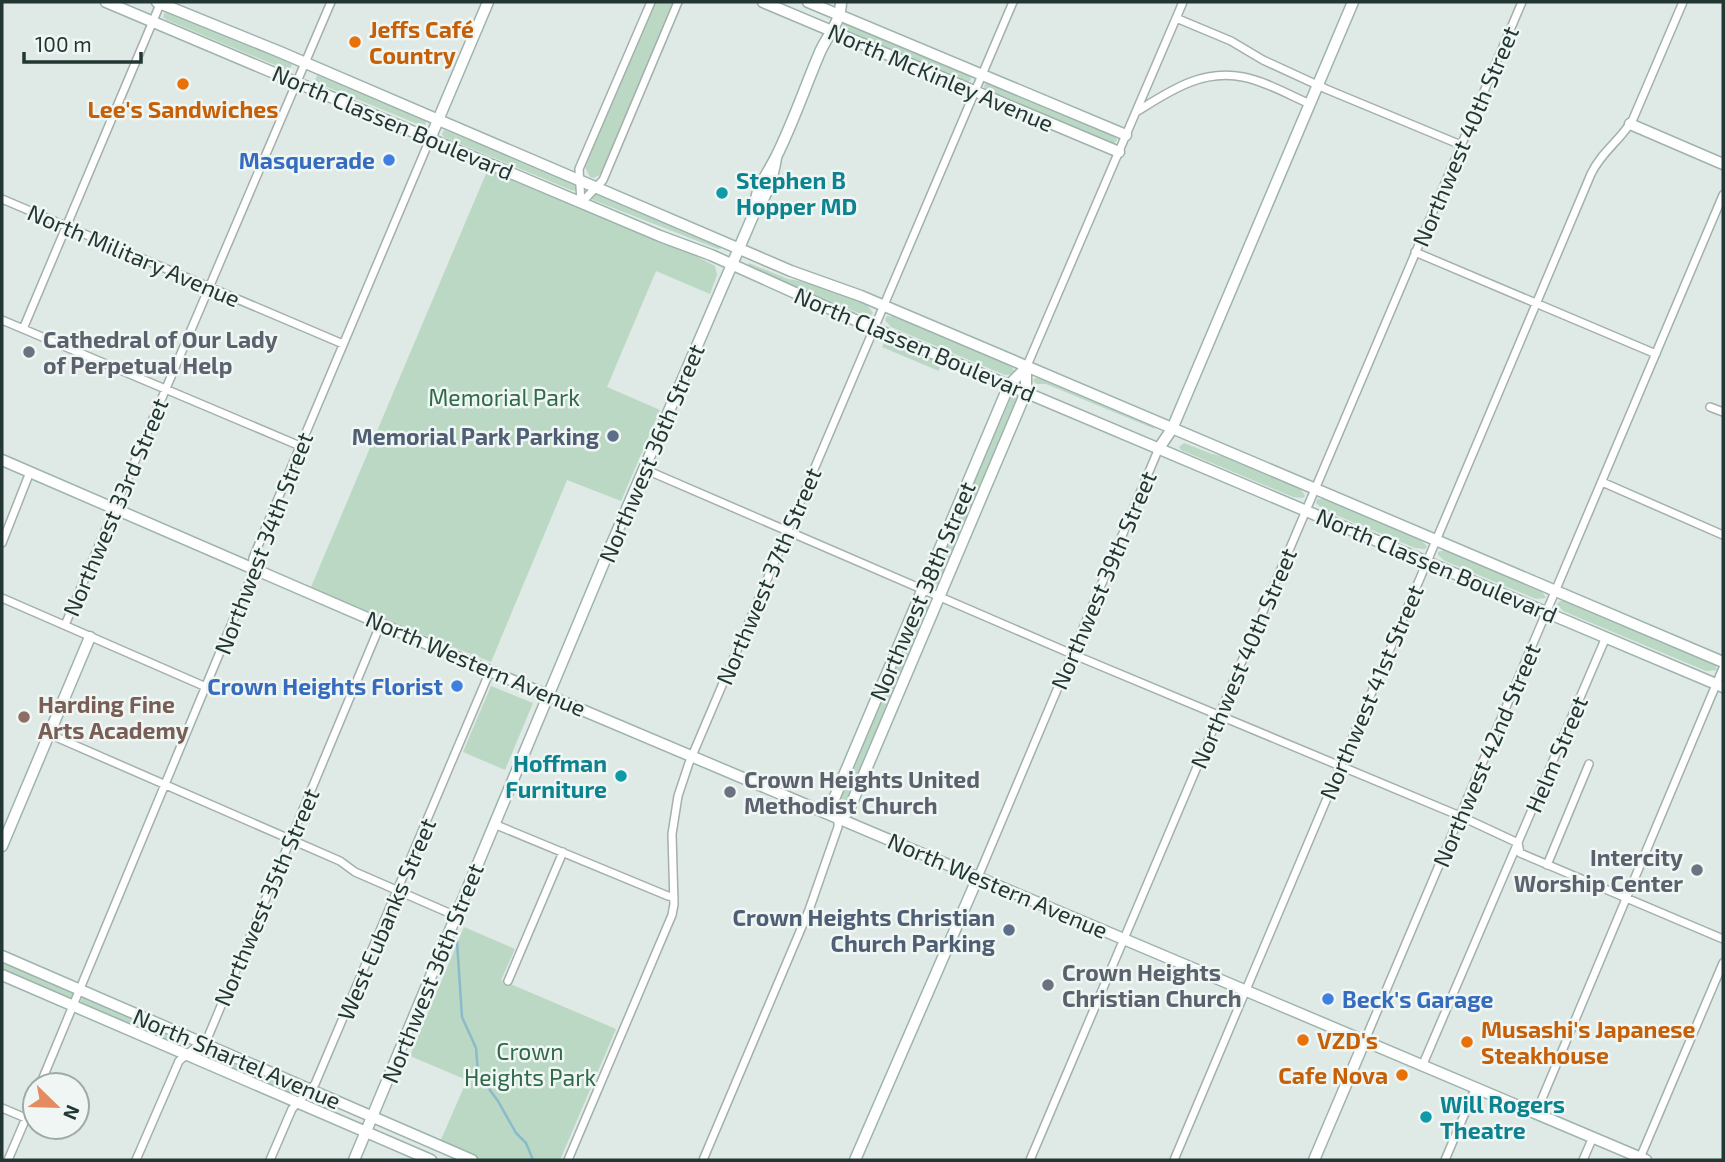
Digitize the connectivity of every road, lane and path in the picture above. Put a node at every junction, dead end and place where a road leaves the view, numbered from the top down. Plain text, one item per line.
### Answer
1 (106, 2) edge
2 (159, 2) edge
3 (331, 2) edge
4 (488, 2) edge
5 (651, 2) edge
6 (678, 2) edge
7 (763, 2) edge
8 (808, 2) edge
9 (1013, 2) edge
10 (1183, 2) edge
11 (1353, 2) edge
12 (1522, 2) edge
13 (1683, 2) edge
14 (842, 3) edge
15 (837, 14) junction
16 (1176, 18) junction
17 (153, 21) junction
18 (830, 30) junction
19 (306, 63) junction
20 (982, 75) junction
21 (298, 81) junction
22 (1318, 85) junction
23 (975, 91) junction
24 (1310, 104) junction
25 (1135, 112) junction
26 (439, 119) junction
27 (1630, 124) junction
28 (1126, 135) junction
29 (430, 139) junction
30 (1461, 145) junction
31 (1119, 152) junction
32 (1723, 164) edge
33 (579, 181) junction
34 (596, 187) junction
35 (1723, 195) edge
36 (2, 199) edge
37 (581, 203) junction
38 (66, 226) junction
39 (739, 248) junction
40 (1415, 252) junction
41 (732, 265) junction
42 (209, 287) junction
43 (1537, 304) junction
44 (882, 307) junction
45 (2, 320) edge
46 (873, 328) junction
47 (23, 329) junction
48 (343, 344) junction
49 (1656, 354) junction
50 (1026, 368) junction
51 (1009, 385) junction
52 (165, 389) junction
53 (1026, 392) junction
54 (1710, 407) dead end
55 (1723, 412) edge
56 (1172, 429) junction
57 (300, 446) junction
58 (1159, 448) junction
59 (2, 460) edge
60 (643, 469) junction
61 (30, 472) junction
62 (1602, 482) junction
63 (1315, 489) junction
64 (115, 508) junction
65 (1306, 510) junction
66 (787, 530) junction
67 (1723, 534) edge
68 (1436, 541) junction
69 (2, 543) edge
70 (1427, 561) junction
71 (254, 567) junction
72 (923, 589) junction
73 (1556, 591) junction
74 (940, 595) junction
75 (2, 598) edge
76 (1547, 612) junction
77 (381, 623) junction
78 (65, 625) junction
79 (90, 636) junction
80 (1606, 637) junction
81 (1072, 654) junction
82 (1723, 662) edge
83 (1723, 668) edge
84 (490, 671) junction
85 (1719, 685) edge
86 (206, 687) junction
87 (549, 695) junction
88 (1219, 714) junction
89 (49, 734) junction
90 (692, 756) junction
91 (1589, 764) dead end
92 (1341, 765) junction
93 (165, 785) junction
94 (1460, 816) junction
95 (838, 818) junction
96 (494, 824) junction
97 (291, 839) junction
98 (1518, 843) junction
99 (2, 846) edge
100 (563, 852) junction
101 (1548, 865) junction
102 (978, 877) junction
103 (398, 890) junction
104 (674, 897) junction
105 (1626, 897) junction
106 (456, 915) junction
107 (1124, 938) junction
108 (1723, 939) edge
109 (2, 956) edge
110 (1723, 963) edge
111 (2, 975) edge
112 (508, 981) dead end
113 (80, 990) junction
114 (1245, 990) junction
115 (74, 1006) junction
116 (1364, 1040) junction
117 (200, 1043) junction
118 (187, 1054) junction
119 (1423, 1064) junction
120 (46, 1071) edge
121 (1476, 1087) junction
122 (310, 1090) junction
123 (298, 1102) junction
124 (2, 1108) edge
125 (1535, 1113) junction
126 (21, 1116) edge
127 (372, 1117) junction
128 (21, 1130) edge
129 (366, 1132) junction
130 (1593, 1137) junction
131 (449, 1156) edge
132 (1643, 1159) edge
133 (8, 1160) edge
134 (136, 1160) edge
135 (271, 1160) edge
136 (354, 1160) edge
137 (430, 1160) edge
138 (472, 1160) edge
139 (568, 1160) edge
140 (703, 1160) edge
141 (855, 1160) edge
142 (1030, 1160) edge
143 (1174, 1160) edge
144 (1314, 1160) edge
145 (1445, 1160) edge
146 (1583, 1160) edge

1 - 17 street, North Classen Boulevard
2 - 17 street
2 - 19 street, North Classen Boulevard
3 - 19 street, Northwest 33rd Street
4 - 26 street, Northwest 34th Street
5 - 33 street
6 - 34 street
7 - 18 street, North McKinley Avenue
8 - 15 street, North McKinley Avenue
9 - 20 street, Northwest 37th Street
10 - 16 street, Northwest 38th Street
11 - 22 street, Northwest 39th Street
12 - 30 street, Northwest 40th Street
13 - 27 street, Northwest 41st Street
14 - 15 street, Northwest 36th Street
15 - 18 street, Northwest 36th Street
15 - 20 street, North McKinley Avenue
16 - 22 street
16 - 25 street, Northwest 38th Street
17 - 21 street, North Classen Boulevard
17 - 38 street
18 - 23 street, North McKinley Avenue
18 - 39 street, Northwest 36th Street
19 - 21 street, Northwest 33rd Street
19 - 26 street, North Classen Boulevard
20 - 23 street, Northwest 37th Street
20 - 28 street, North McKinley Avenue
21 - 29 street, North Classen Boulevard
21 - 42 street, Northwest 33rd Street
22 - 24 street, Northwest 39th Street
22 - 30 street
23 - 31 street, North McKinley Avenue
23 - 44 street, Northwest 37th Street
24 - 25 street
24 - 56 street, Northwest 39th Street
25 - 28 street, Northwest 38th Street
26 - 29 street, Northwest 34th Street
26 - 33 street, North Classen Boulevard
27 - 32 street
27 - 43 street, Northwest 41st Street
28 - 31 street, Northwest 38th Street
29 - 37 street, North Classen Boulevard
29 - 48 street, Northwest 34th Street
30 - 40 street, Northwest 40th Street
31 - 50 street, Northwest 38th Street
33 - 34 street, North Classen Boulevard
33 - 37 street
34 - 37 street
34 - 39 street, North Classen Boulevard
35 - 49 street, Northwest 42nd Street
36 - 38 street, North Military Avenue
37 - 41 street, North Classen Boulevard
38 - 42 street, North Military Avenue
38 - 47 street
39 - 41 street, Northwest 36th Street
39 - 44 street, North Classen Boulevard
40 - 43 street
40 - 63 street, Northwest 40th Street
41 - 46 street, North Classen Boulevard
41 - 60 street, Northwest 36th Street
42 - 48 street, North Military Avenue
42 - 52 street, Northwest 33rd Street
43 - 49 street
43 - 68 street, Northwest 41st Street
44 - 46 street, Northwest 37th Street
44 - 50 street, North Classen Boulevard
45 - 47 street
46 - 51 street, North Classen Boulevard
46 - 66 street, Northwest 37th Street
47 - 52 street
48 - 57 street, Northwest 34th Street
49 - 62 street, Northwest 42nd Street
50 - 51 street, Northwest 38th Street
50 - 53 street, Northwest 38th Street
50 - 56 street, North Classen Boulevard
51 - 53 street, North Classen Boulevard
51 - 72 street, Northwest 38th Street
52 - 57 street
52 - 64 street, Northwest 33rd Street
53 - 58 street, North Classen Boulevard
53 - 74 street, Northwest 38th Street
54 - 55 street
56 - 58 street, Northwest 39th Street
56 - 63 street, North Classen Boulevard
57 - 71 street, Northwest 34th Street
58 - 65 street, North Classen Boulevard
58 - 81 street, Northwest 39th Street
59 - 61 street, North Western Avenue
60 - 66 street
60 - 87 street, Northwest 36th Street
61 - 64 street, North Western Avenue
61 - 69 street
62 - 67 street
62 - 73 street, Northwest 42nd Street
63 - 65 street, Northwest 40th Street
63 - 68 street, North Classen Boulevard
64 - 71 street, North Western Avenue
64 - 78 street, Northwest 33rd Street
65 - 70 street, North Classen Boulevard
65 - 88 street, Northwest 40th Street
66 - 72 street
66 - 90 street, Northwest 37th Street
68 - 70 street, Northwest 41st Street
68 - 73 street, North Classen Boulevard
70 - 76 street, North Classen Boulevard
70 - 92 street, Northwest 41st Street
71 - 77 street, North Western Avenue
71 - 86 street, Northwest 34th Street
72 - 74 street
72 - 95 street, Northwest 38th Street
73 - 76 street, Northwest 42nd Street
73 - 82 street, North Classen Boulevard
74 - 81 street
74 - 95 street, Northwest 38th Street
75 - 78 street
76 - 80 street, North Classen Boulevard
76 - 94 street, Northwest 42nd Street
77 - 84 street, North Western Avenue
77 - 97 street, Northwest 35th Street
78 - 79 street
79 - 86 street
79 - 89 street, Northwest 33rd Street
80 - 85 street, North Classen Boulevard
80 - 98 street, Helm Street
81 - 88 street
81 - 102 street, Northwest 39th Street
83 - 85 street
84 - 87 street, North Western Avenue
84 - 103 street, West Eubanks Street
85 - 105 street
86 - 93 street, Northwest 34th Street
87 - 90 street, North Western Avenue
87 - 96 street, Northwest 36th Street
88 - 92 street
88 - 107 street, Northwest 40th Street
89 - 93 street
89 - 99 street, Northwest 33rd Street
90 - 95 street, North Western Avenue
90 - 104 street, Northwest 37th Street
91 - 101 street
92 - 94 street
92 - 114 street, Northwest 41st Street
93 - 97 street
93 - 113 street, Northwest 34th Street
94 - 98 street
94 - 116 street, Northwest 42nd Street
95 - 102 street, North Western Avenue
95 - 140 street, Northwest 38th Street
96 - 100 street
96 - 106 street, Northwest 36th Street
97 - 103 street
97 - 117 street, Northwest 35th Street
98 - 101 street
98 - 119 street, Helm Street
100 - 104 street
100 - 112 street
101 - 105 street
102 - 107 street, North Western Avenue
102 - 141 street, Northwest 39th Street
103 - 106 street
103 - 122 street, West Eubanks Street
104 - 139 street, Northwest 37th Street
105 - 108 street
105 - 125 street
106 - 127 street, Northwest 36th Street
107 - 114 street, North Western Avenue
107 - 142 street, Northwest 40th Street
109 - 113 street, North Shartel Avenue
110 - 132 street
111 - 115 street, North Shartel Avenue
113 - 115 street, Northwest 34th Street
113 - 117 street, North Shartel Avenue
114 - 116 street, North Western Avenue
114 - 143 street, Northwest 41st Street
115 - 118 street, North Shartel Avenue
115 - 120 street, Northwest 34th Street
116 - 119 street, North Western Avenue
116 - 144 street, Northwest 42nd Street
117 - 118 street, Northwest 35th Street
117 - 122 street, North Shartel Avenue
118 - 123 street, North Shartel Avenue
118 - 134 street, Northwest 35th Street
119 - 121 street, North Western Avenue
121 - 125 street, North Western Avenue
121 - 145 street
122 - 123 street, West Eubanks Street
122 - 127 street, North Shartel Avenue
123 - 129 street, North Shartel Avenue
123 - 135 street, West Eubanks Street
124 - 126 street
125 - 130 street, North Western Avenue
127 - 129 street, Northwest 36th Street
127 - 131 street, North Shartel Avenue
128 - 133 street
129 - 136 street, Northwest 36th Street
129 - 137 street, North Shartel Avenue
130 - 132 street, North Western Avenue
130 - 146 street
131 - 138 street, North Shartel Avenue

